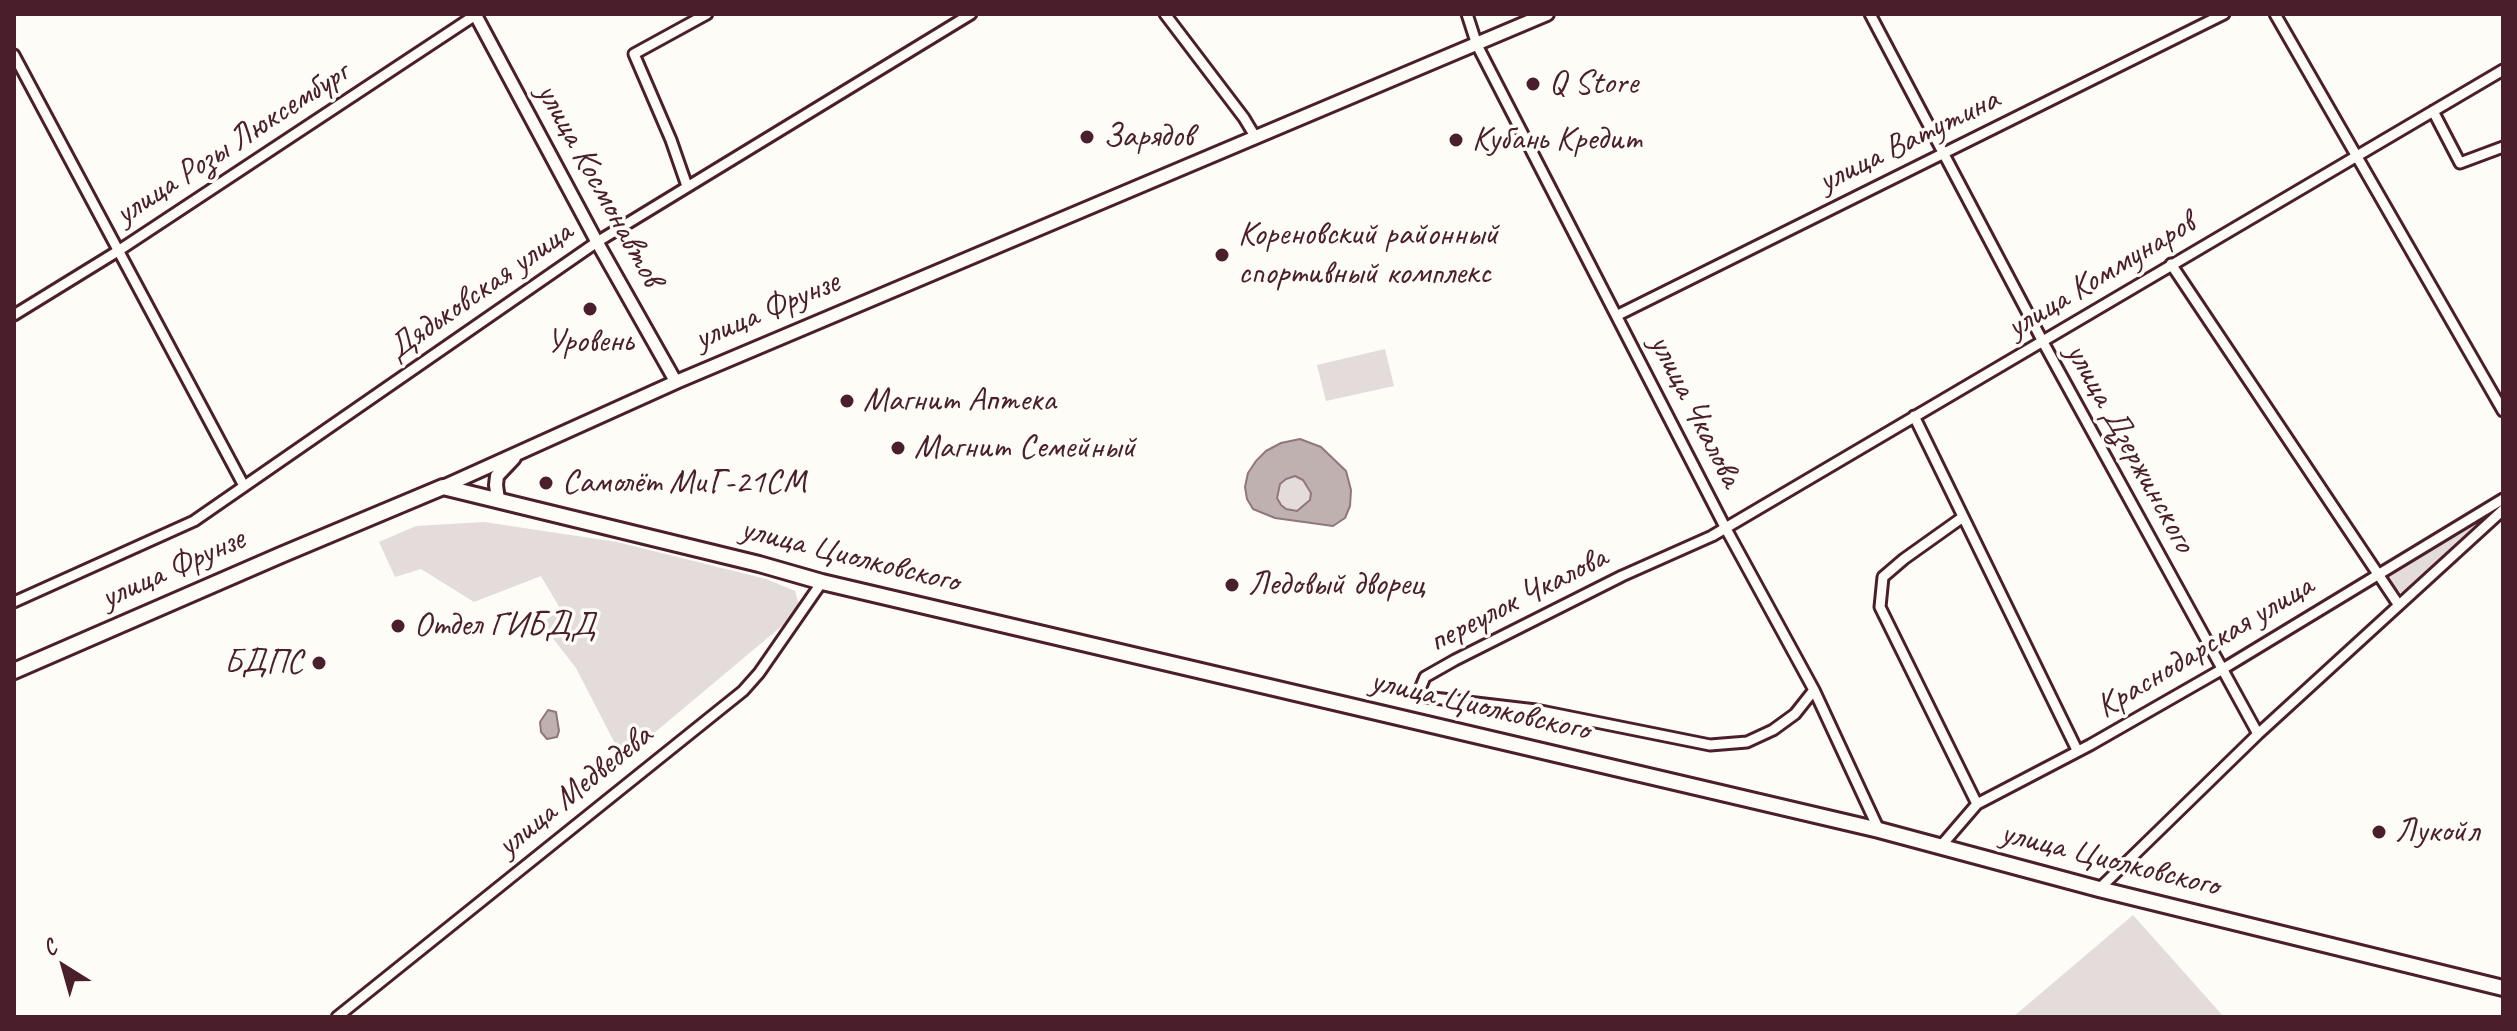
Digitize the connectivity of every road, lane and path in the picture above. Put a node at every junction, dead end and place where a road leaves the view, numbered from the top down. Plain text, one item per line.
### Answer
1 (476, 14) edge
2 (707, 14) edge
3 (971, 14) edge
4 (1165, 14) edge
5 (1467, 14) edge
6 (1547, 14) edge
7 (1870, 14) edge
8 (2224, 14) edge
9 (2275, 14) edge
10 (1477, 45) junction
11 (14, 55) edge
12 (2503, 70) edge
13 (2433, 111) junction
14 (1256, 138) junction
15 (2503, 147) edge
16 (1942, 153) junction
17 (2357, 155) junction
18 (687, 186) junction
19 (597, 242) junction
20 (118, 251) junction
21 (2171, 264) junction
22 (14, 315) edge
23 (1618, 315) junction
24 (2043, 342) junction
25 (676, 382) junction
26 (2503, 411) edge
27 (1914, 416) junction
28 (523, 451) junction
29 (244, 486) junction
30 (443, 487) junction
31 (2503, 499) edge
32 (498, 500) junction
33 (2503, 510) edge
34 (1963, 517) junction
35 (1725, 527) junction
36 (2377, 575) junction
37 (822, 582) junction
38 (14, 602) edge
39 (2398, 604) junction
40 (2221, 670) junction
41 (14, 671) edge
42 (1814, 690) junction
43 (2258, 734) junction
44 (2077, 750) junction
45 (1977, 804) junction
46 (1879, 830) junction
47 (1940, 847) junction
48 (2099, 889) junction
49 (2503, 988) edge
50 (337, 1017) edge

1 - 19 street, улица Космонавтов
1 - 20 street, улица Розы Люксембург
2 - 18 street
3 - 18 street, Дядьковская улица
4 - 14 street
5 - 10 street, улица Чкалова
6 - 10 main road, улица Фрунзе
7 - 16 street, улица Дзержинского
8 - 16 street, улица Ватутина
9 - 17 street
10 - 14 main road, улица Фрунзе
10 - 23 street, улица Чкалова
11 - 20 street
12 - 13 street, улица Коммунаров
13 - 15 street
13 - 17 street, улица Коммунаров
14 - 25 main road, улица Фрунзе
16 - 23 street, улица Ватутина
16 - 24 street, улица Дзержинского
17 - 21 street, улица Коммунаров
17 - 26 street
18 - 19 street, Дядьковская улица
19 - 25 street, улица Космонавтов
19 - 29 street, Дядьковская улица
20 - 22 street, улица Розы Люксембург
20 - 29 street
21 - 24 street, улица Коммунаров
21 - 36 street
23 - 35 street, улица Чкалова
24 - 27 street, улица Коммунаров
24 - 40 street, улица Дзержинского
25 - 28 main road, улица Фрунзе
27 - 34 street
27 - 35 street, улица Коммунаров
28 - 30 main road, улица Фрунзе
28 - 32 main road
29 - 38 street, Дядьковская улица
30 - 32 main road, улица Циолковского
30 - 41 main road, улица Фрунзе
31 - 36 street, Краснодарская улица
32 - 37 main road, улица Циолковского
33 - 39 street
34 - 44 street
34 - 45 street
35 - 42 street, улица Чкалова
35 - 42 street, переулок Чкалова
36 - 39 street
36 - 40 street, Краснодарская улица
37 - 46 main road, улица Циолковского
37 - 50 street, улица Медведева
39 - 43 street
40 - 43 street, улица Дзержинского
40 - 44 street, Краснодарская улица
42 - 46 street, улица Чкалова
43 - 48 street
44 - 45 street, Краснодарская улица
45 - 47 street, Краснодарская улица
46 - 47 main road, улица Циолковского
47 - 48 main road, улица Циолковского
48 - 49 main road, улица Циолковского

